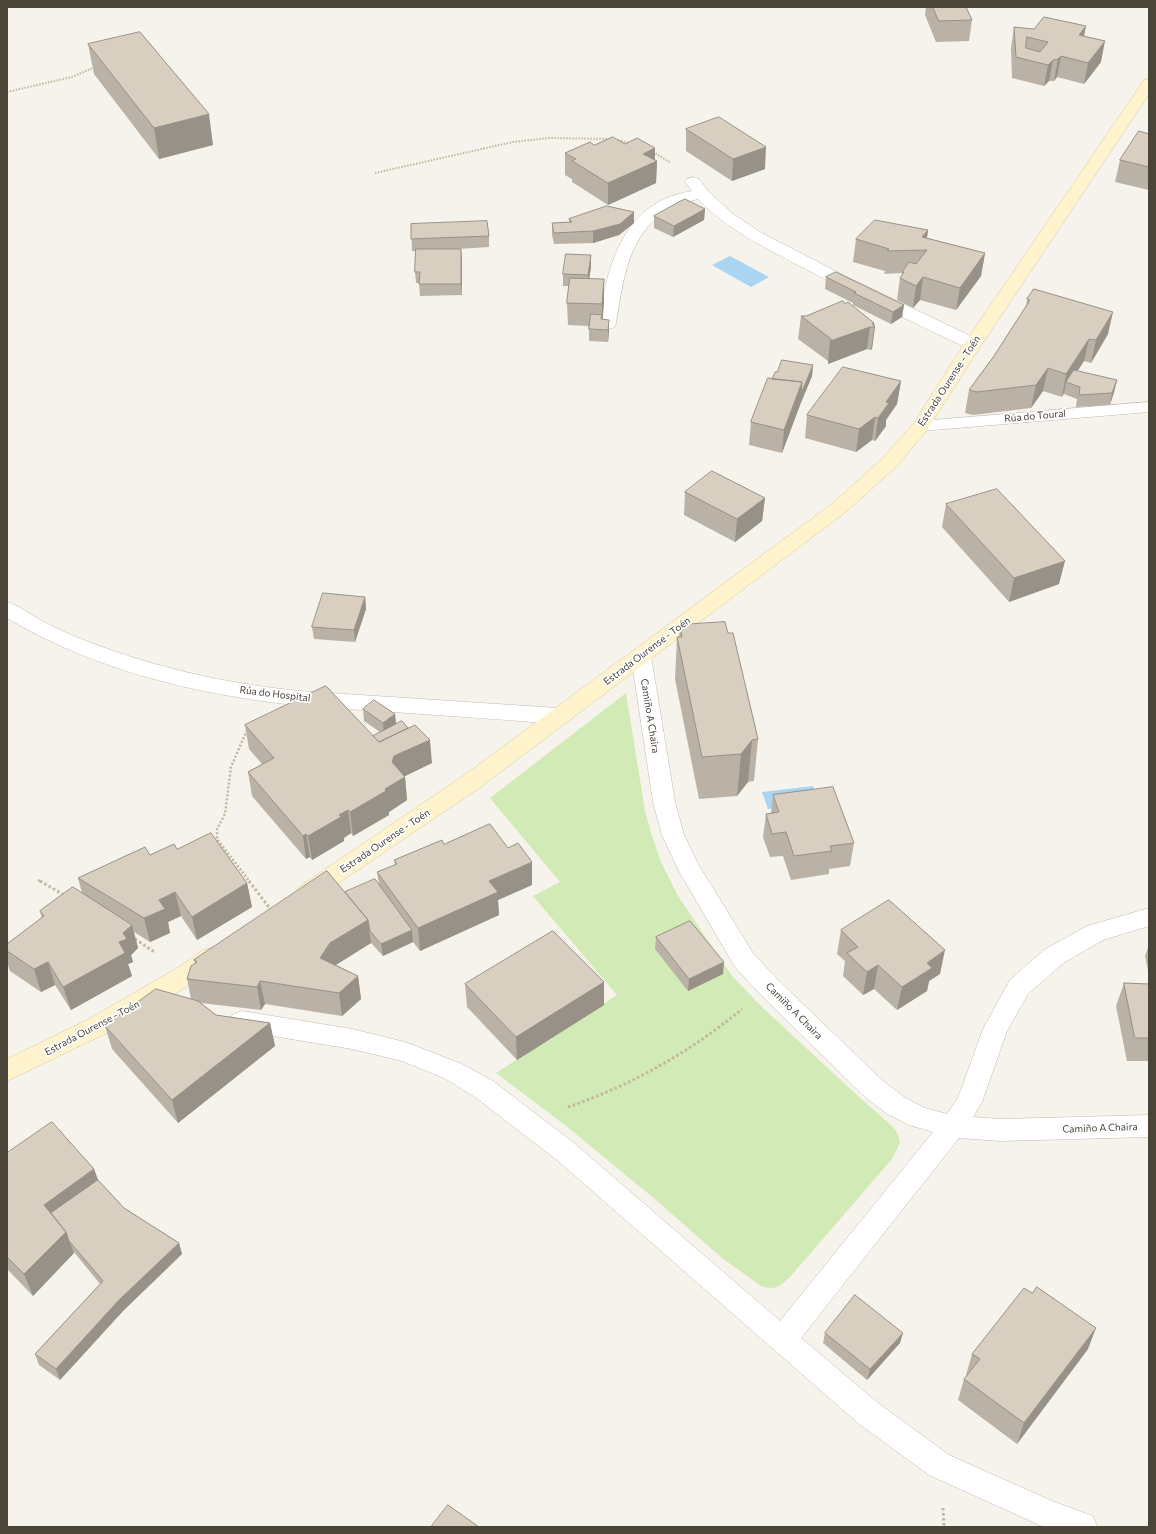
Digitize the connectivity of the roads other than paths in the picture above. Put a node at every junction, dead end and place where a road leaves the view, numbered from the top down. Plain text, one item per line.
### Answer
1 (1149, 84) edge
2 (607, 324) edge
3 (973, 344) junction
4 (1149, 407) edge
5 (921, 426) junction
6 (7, 609) edge
7 (640, 656) junction
8 (558, 716) junction
9 (275, 915) edge
10 (1149, 917) edge
11 (225, 949) edge
12 (148, 998) junction
13 (178, 1006) edge
14 (216, 1015) edge
15 (7, 1071) edge
16 (1149, 1126) edge
17 (953, 1127) junction
18 (782, 1340) junction
19 (1082, 1527) edge

1 - 3 street, Estrada Ourense - Toén
2 - 3 street
3 - 5 street, Estrada Ourense - Toén
4 - 5 street, Rúa do Toural
5 - 7 street, Estrada Ourense - Toén
6 - 8 street, Rúa do Hospital
7 - 8 street, Estrada Ourense - Toén
7 - 17 street, Camiño A Chaira
8 - 9 street, Estrada Ourense - Toén
10 - 17 street
11 - 12 street, Estrada Ourense - Toén
12 - 13 street
12 - 15 street, Estrada Ourense - Toén
14 - 18 street
16 - 17 street, Camiño A Chaira
17 - 18 street
18 - 19 street

